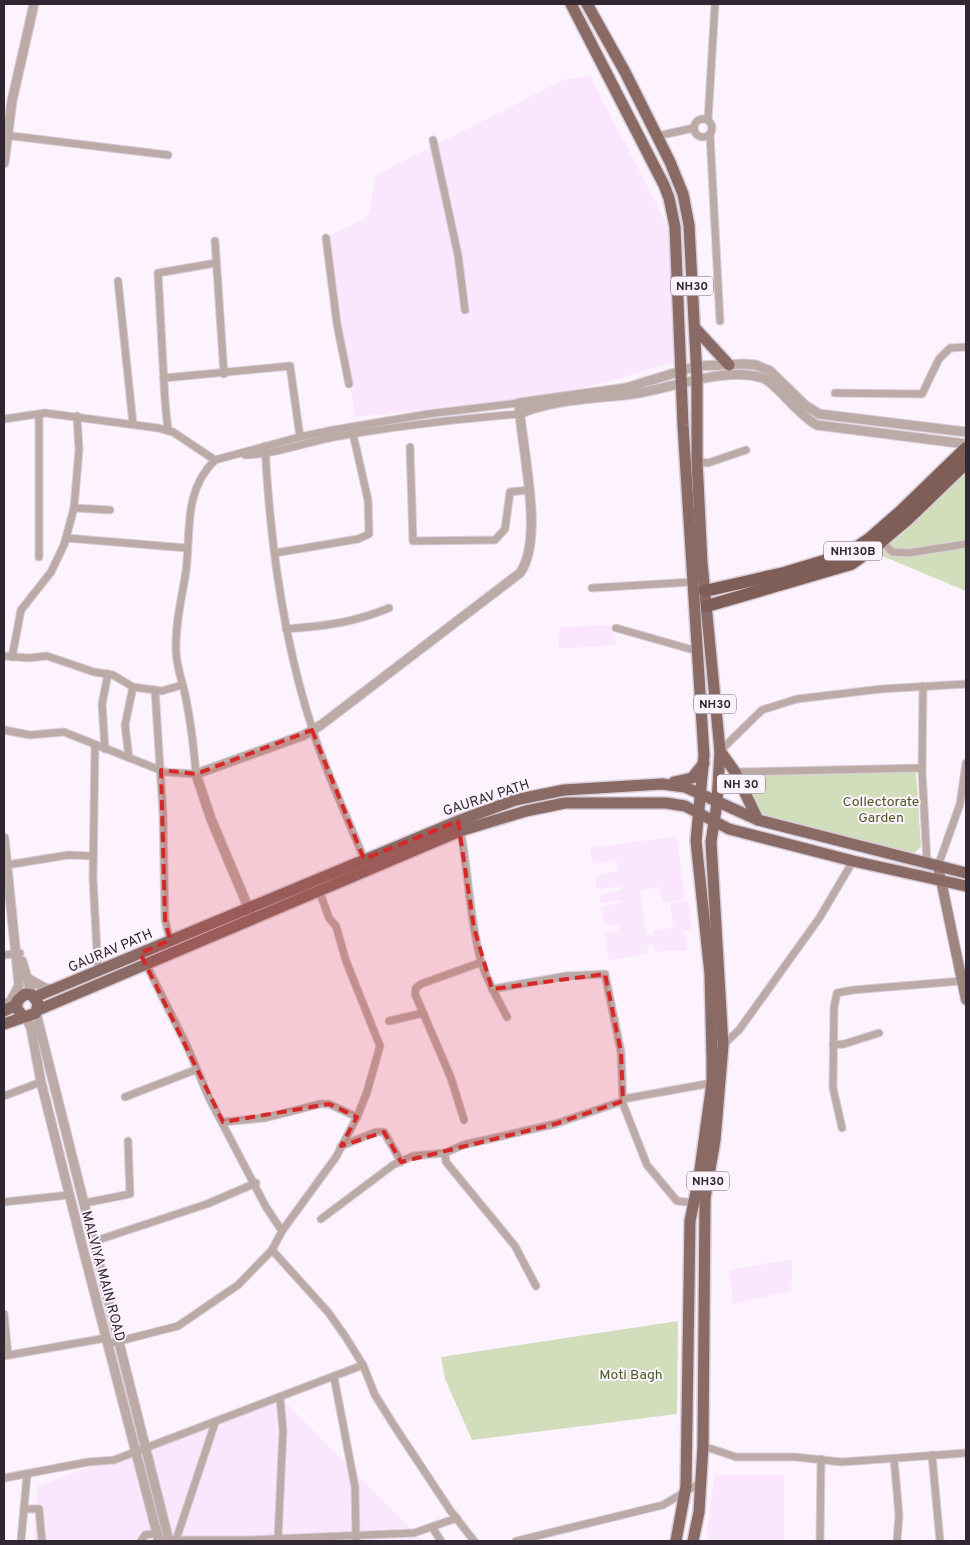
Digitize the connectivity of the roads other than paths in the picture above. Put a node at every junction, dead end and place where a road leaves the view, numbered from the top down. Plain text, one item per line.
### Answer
1 (28, 4) edge
2 (34, 4) edge
3 (571, 4) edge
4 (587, 4) edge
5 (715, 4) edge
6 (27, 20) junction
7 (4, 120) edge
8 (708, 120) junction
9 (694, 128) junction
10 (6, 135) edge
11 (710, 135) junction
12 (657, 136) junction
13 (434, 140) dead end
14 (168, 155) dead end
15 (4, 163) edge
16 (326, 238) dead end
17 (215, 241) dead end
18 (216, 263) junction
19 (118, 281) dead end
20 (465, 310) dead end
21 (720, 321) dead end
22 (694, 328) junction
23 (966, 347) edge
24 (729, 365) junction
25 (696, 366) junction
26 (681, 371) junction
27 (224, 374) junction
28 (164, 378) junction
29 (697, 378) junction
30 (681, 383) junction
31 (349, 384) dead end
32 (835, 393) dead end
33 (519, 403) junction
34 (39, 414) junction
35 (519, 414) junction
36 (77, 416) junction
37 (4, 419) edge
38 (134, 424) junction
39 (168, 431) junction
40 (966, 432) edge
41 (354, 434) junction
42 (300, 437) junction
43 (966, 446) edge
44 (410, 448) dead end
45 (265, 450) junction
46 (746, 450) dead end
47 (215, 460) junction
48 (697, 461) junction
49 (966, 463) edge
50 (528, 490) junction
51 (74, 508) junction
52 (110, 510) dead end
53 (66, 538) junction
54 (879, 538) junction
55 (966, 544) edge
56 (187, 548) junction
57 (275, 553) junction
58 (39, 557) dead end
59 (692, 582) junction
60 (592, 588) dead end
61 (705, 591) junction
62 (707, 606) junction
63 (389, 608) dead end
64 (616, 628) dead end
65 (286, 629) junction
66 (697, 651) junction
67 (4, 656) edge
68 (12, 657) junction
69 (108, 674) junction
70 (966, 684) edge
71 (182, 685) junction
72 (922, 686) junction
73 (133, 687) junction
74 (155, 690) junction
75 (4, 730) edge
76 (312, 730) junction
77 (95, 745) junction
78 (105, 749) junction
79 (720, 751) junction
80 (129, 758) junction
81 (704, 762) junction
82 (966, 763) edge
83 (922, 768) junction
84 (161, 770) junction
85 (736, 772) junction
86 (196, 774) junction
87 (662, 784) junction
88 (702, 795) junction
89 (717, 803) junction
90 (963, 804) edge
91 (699, 814) junction
92 (758, 820) junction
93 (714, 822) junction
94 (459, 826) junction
95 (4, 838) edge
96 (5, 854) edge
97 (93, 856) junction
98 (364, 859) junction
99 (853, 861) junction
100 (932, 864) junction
101 (7, 865) junction
102 (966, 873) edge
103 (940, 880) junction
104 (966, 886) edge
105 (319, 890) junction
106 (247, 907) junction
107 (8, 910) edge
108 (252, 918) junction
109 (170, 940) junction
110 (18, 953) junction
111 (140, 953) junction
112 (4, 955) edge
113 (482, 962) junction
114 (146, 964) junction
115 (98, 971) junction
116 (27, 978) junction
117 (962, 981) junction
118 (492, 989) junction
119 (54, 990) junction
120 (33, 996) junction
121 (966, 1000) edge
122 (16, 1005) junction
123 (4, 1006) edge
124 (4, 1011) edge
125 (423, 1013) junction
126 (31, 1014) junction
127 (507, 1017) dead end
128 (389, 1021) dead end
129 (4, 1024) edge
130 (879, 1033) dead end
131 (719, 1038) junction
132 (833, 1045) junction
133 (195, 1070) junction
134 (41, 1082) junction
135 (712, 1083) junction
136 (4, 1096) edge
137 (126, 1097) dead end
138 (623, 1100) junction
139 (357, 1117) junction
140 (464, 1120) dead end
141 (223, 1122) junction
142 (842, 1128) dead end
143 (128, 1141) dead end
144 (341, 1146) junction
145 (445, 1153) junction
146 (401, 1162) junction
147 (256, 1183) junction
148 (69, 1195) junction
149 (4, 1202) edge
150 (694, 1202) junction
151 (85, 1203) junction
152 (321, 1219) dead end
153 (282, 1231) junction
154 (94, 1241) junction
155 (272, 1250) junction
156 (536, 1286) dead end
157 (4, 1314) edge
158 (120, 1340) junction
159 (107, 1341) junction
160 (6, 1355) edge
161 (363, 1365) junction
162 (334, 1377) junction
163 (280, 1397) junction
164 (215, 1423) junction
165 (703, 1446) junction
166 (147, 1449) junction
167 (136, 1452) junction
168 (966, 1452) edge
169 (932, 1455) junction
170 (894, 1458) junction
171 (821, 1460) junction
172 (27, 1475) junction
173 (4, 1478) edge
174 (702, 1482) junction
175 (685, 1492) junction
176 (24, 1509) junction
177 (456, 1518) junction
178 (432, 1527) junction
179 (159, 1538) edge
180 (278, 1538) junction
181 (356, 1538) edge
182 (171, 1540) edge
183 (21, 1541) edge
184 (42, 1541) edge
185 (141, 1541) edge
186 (441, 1541) edge
187 (474, 1541) edge
188 (516, 1541) edge
189 (676, 1541) edge
190 (693, 1541) edge
191 (820, 1541) edge
192 (897, 1541) edge
193 (940, 1541) edge

1 - 6 street
2 - 6 street
3 - 26 main road, NH30
4 - 12 main road, NH30
5 - 8 street
6 - 7 street
6 - 10 street
8 - 9 street
8 - 11 street
9 - 11 street
9 - 12 street
10 - 14 street
10 - 15 street
11 - 21 street
12 - 22 main road, NH30
13 - 20 street
16 - 31 street
17 - 18 street
18 - 27 street
18 - 28 street
19 - 38 street
22 - 24 main road
22 - 25 main road, NH30
23 - 32 street
24 - 25 street
24 - 40 street
25 - 26 street
25 - 29 main road, NH30
26 - 30 main road, NH30
26 - 33 street
27 - 28 street
27 - 42 street
28 - 39 street
29 - 30 street
29 - 43 street
29 - 48 main road, NH30
30 - 35 street
30 - 59 main road, NH30
33 - 35 street
33 - 42 street
34 - 36 street
34 - 37 street
34 - 58 street
35 - 41 street
35 - 50 street
36 - 38 street
36 - 51 street
38 - 39 street
39 - 47 street
41 - 45 street
41 - 57 street
42 - 45 street
43 - 54 highway, NH130B
44 - 50 street
45 - 47 street
45 - 57 street
46 - 48 street
47 - 56 street
48 - 61 main road, NH30
49 - 54 highway, NH130B
50 - 76 street
51 - 52 street
51 - 53 street
53 - 56 street
53 - 68 street
54 - 55 street
54 - 61 highway, NH130B
54 - 62 highway, NH130B
56 - 71 street
57 - 65 street
59 - 60 street
59 - 66 main road, NH30
61 - 62 main road, NH30
62 - 79 main road, NH30
63 - 65 street
64 - 66 street
65 - 76 street
66 - 81 main road, NH30
67 - 68 street
68 - 69 street
69 - 73 street
69 - 78 street
70 - 72 street
71 - 74 street
71 - 86 street
72 - 79 street
72 - 83 street
73 - 74 street
73 - 80 street
74 - 84 street
75 - 77 street
76 - 86 street
76 - 98 street
77 - 78 street
77 - 97 street
78 - 80 street
79 - 85 main road, NH 30
79 - 89 main road, NH30
80 - 84 street
81 - 87 main road
81 - 88 main road, NH30
82 - 90 street
83 - 85 street
83 - 100 street
84 - 86 street
84 - 109 street
85 - 92 main road, NH 30
86 - 106 street
87 - 88 main road, GAURAV PATH
87 - 94 main road, GAURAV PATH
88 - 89 main road, GAURAV PATH
88 - 91 main road, NH30
89 - 92 main road, GAURAV PATH
89 - 93 main road, NH30
90 - 100 street
91 - 93 main road
91 - 94 main road
91 - 131 main road, NH30
92 - 100 main road, GAURAV PATH
93 - 99 main road
93 - 131 main road, NH30
94 - 98 main road, GAURAV PATH
94 - 105 main road
94 - 113 street
95 - 96 street
96 - 101 street
97 - 101 street
97 - 115 street
98 - 106 main road, GAURAV PATH
99 - 103 main road
99 - 131 street
100 - 102 main road, GAURAV PATH
100 - 103 main road
101 - 107 street
103 - 104 main road
103 - 117 main road
105 - 108 main road
105 - 139 street
106 - 108 street
106 - 109 main road, GAURAV PATH
107 - 110 street
108 - 114 main road
109 - 111 main road, GAURAV PATH
110 - 112 street
110 - 116 street
110 - 123 street
111 - 114 street
111 - 115 main road, GAURAV PATH
113 - 118 street
113 - 125 street
114 - 126 main road
114 - 133 street
115 - 119 main road, GAURAV PATH
116 - 119 street
116 - 120 street
117 - 121 main road
117 - 132 street
118 - 127 street
118 - 138 street
119 - 120 main road, GAURAV PATH
120 - 122 main road
120 - 126 main road
122 - 124 main road
122 - 126 main road
125 - 128 street
125 - 140 street
126 - 129 main road
126 - 134 street, MALVIYA MAIN ROAD
126 - 151 street, MALVIYA MAIN ROAD
130 - 132 street
131 - 135 main road, NH30
131 - 165 main road, NH30
132 - 142 street
133 - 137 street
133 - 141 street
134 - 136 street
134 - 148 street, MALVIYA MAIN ROAD
135 - 138 street
135 - 150 main road, NH30
138 - 145 street
138 - 150 street
139 - 141 street
139 - 144 street
141 - 147 street
143 - 151 street
144 - 146 street
144 - 153 street
145 - 146 street
145 - 156 street
146 - 152 street
147 - 153 street
147 - 154 street
148 - 149 street
148 - 159 street, MALVIYA MAIN ROAD
150 - 175 main road, NH30
151 - 154 street, MALVIYA MAIN ROAD
153 - 155 street
154 - 158 street, MALVIYA MAIN ROAD
155 - 158 street
155 - 161 street
157 - 160 street
158 - 159 street
158 - 166 street, MALVIYA MAIN ROAD
159 - 160 street
159 - 167 street, MALVIYA MAIN ROAD
161 - 162 street
161 - 177 street
162 - 163 street
162 - 181 street
163 - 164 street
163 - 180 street
164 - 166 street
164 - 182 street
165 - 171 street
165 - 174 main road, NH30
166 - 167 street
166 - 182 street, MALVIYA MAIN ROAD
167 - 172 street
167 - 179 street, MALVIYA MAIN ROAD
168 - 169 street
169 - 170 street
169 - 193 street
170 - 171 street
170 - 192 street
171 - 191 street
172 - 173 street
172 - 176 street
174 - 175 street
174 - 190 main road, NH30
175 - 188 street
175 - 189 main road, NH30
176 - 183 street
176 - 184 street
177 - 178 street
177 - 187 street
178 - 181 street
178 - 186 street
179 - 182 street
179 - 185 street
180 - 181 street
180 - 182 street

